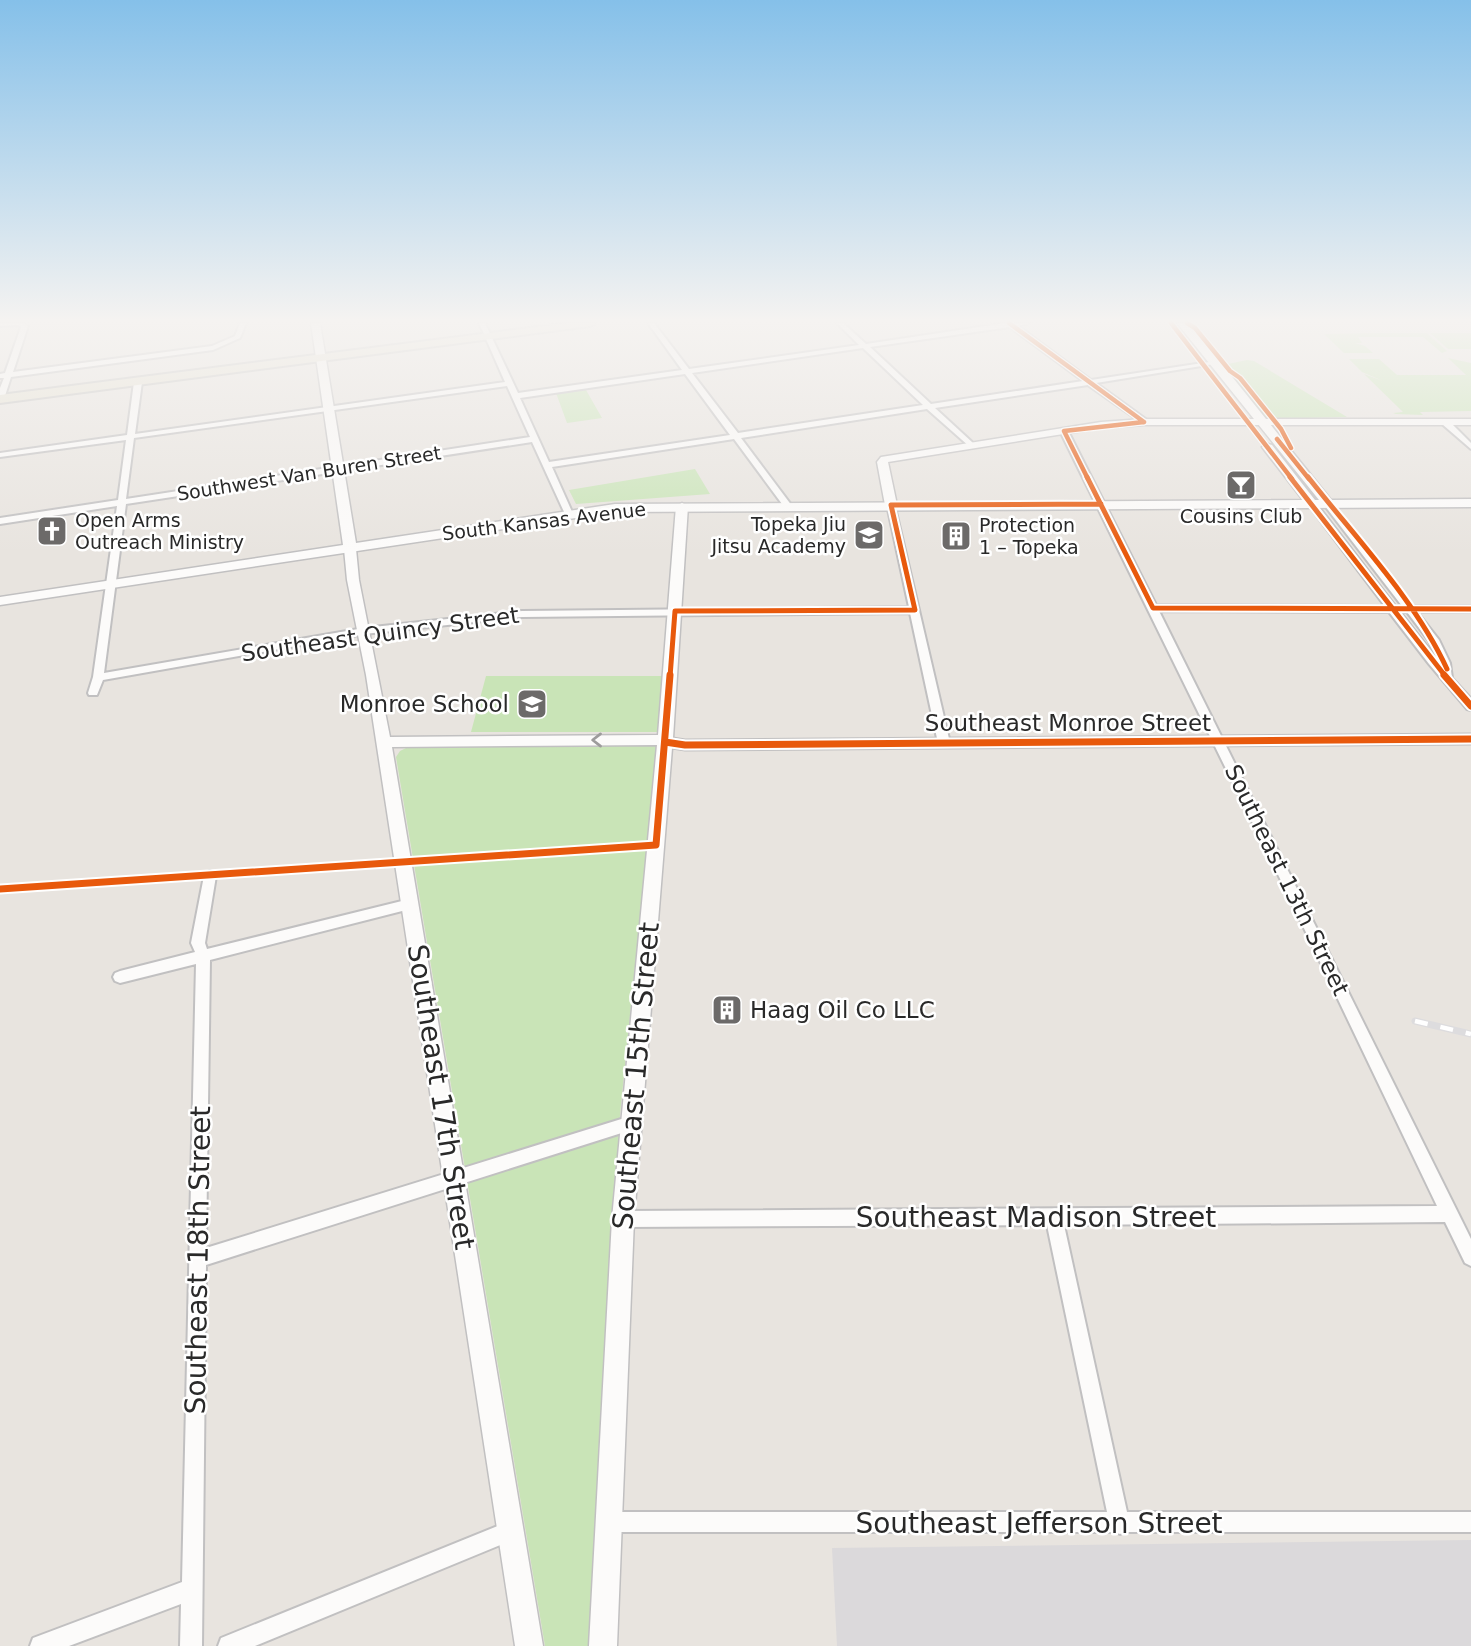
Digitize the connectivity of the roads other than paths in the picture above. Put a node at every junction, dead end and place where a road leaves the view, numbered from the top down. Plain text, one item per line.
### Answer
1 (135, 400) edge
2 (327, 400) edge
3 (392, 400) edge
4 (517, 400) edge
5 (709, 400) edge
6 (922, 400) edge
7 (963, 400) edge
8 (1114, 400) edge
9 (1232, 400) edge
10 (1245, 400) edge
11 (928, 405) junction
12 (328, 409) junction
13 (1144, 422) junction
14 (1249, 422) junction
15 (1263, 422) junction
16 (1445, 422) junction
17 (1471, 422) edge
18 (1063, 431) junction
19 (735, 435) junction
20 (130, 437) junction
21 (535, 439) junction
22 (970, 445) junction
23 (1471, 447) edge
24 (0, 455) edge
25 (546, 465) junction
26 (338, 469) junction
27 (122, 502) junction
28 (1328, 503) junction
29 (1471, 503) edge
30 (1101, 504) junction
31 (1312, 504) junction
32 (891, 505) junction
33 (682, 506) junction
34 (788, 506) junction
35 (569, 514) junction
36 (0, 521) edge
37 (351, 548) junction
38 (111, 584) junction
39 (0, 601) edge
40 (1153, 608) junction
41 (1392, 608) junction
42 (1412, 609) junction
43 (1471, 609) edge
44 (915, 610) junction
45 (675, 611) junction
46 (364, 631) junction
47 (98, 677) junction
48 (1448, 677) junction
49 (93, 693) dead end
50 (1471, 706) edge
51 (1471, 739) edge
52 (1219, 741) junction
53 (384, 742) junction
54 (665, 742) junction
55 (944, 743) junction
56 (210, 876) dead end
57 (410, 904) junction
58 (204, 956) junction
59 (120, 977) dead end
60 (631, 1123) junction
61 (455, 1177) junction
62 (1450, 1214) junction
63 (1054, 1217) junction
64 (623, 1219) junction
65 (1471, 1257) edge
66 (198, 1259) junction
67 (607, 1522) junction
68 (1471, 1522) edge
69 (1120, 1524) junction
70 (510, 1531) junction
71 (192, 1589) junction
72 (41, 1646) edge
73 (191, 1646) edge
74 (229, 1646) edge
75 (529, 1646) edge
76 (603, 1646) edge

1 - 20 street
2 - 12 main road
3 - 12 street
4 - 21 street
5 - 19 street
6 - 11 street
7 - 11 street
8 - 13 street
9 - 14 main road
10 - 15 main road
11 - 19 street
11 - 22 street
12 - 20 street
12 - 26 main road
13 - 14 street
13 - 18 street
14 - 15 street
14 - 31 main road
15 - 16 street
15 - 28 main road
16 - 17 street
16 - 23 street
18 - 22 street
18 - 30 street
19 - 25 street
19 - 34 street
20 - 24 street
20 - 27 street
21 - 25 street
21 - 26 street, Southwest Van Buren Street
22 - 32 street
25 - 35 street
26 - 27 street, Southwest Van Buren Street
26 - 37 main road
27 - 36 street, Southwest Van Buren Street
27 - 38 street
28 - 29 main road, South Kansas Avenue
28 - 31 main road, South Kansas Avenue
28 - 42 street
30 - 31 main road, South Kansas Avenue
30 - 32 main road, South Kansas Avenue
30 - 40 street, Southeast 13th Street
31 - 41 street
32 - 34 main road, South Kansas Avenue
32 - 44 street
33 - 34 main road, South Kansas Avenue
33 - 35 main road, South Kansas Avenue
33 - 45 street, Southeast 15th Street
35 - 37 main road, South Kansas Avenue
37 - 38 main road, South Kansas Avenue
37 - 46 street, Southeast 17th Street
38 - 39 main road, South Kansas Avenue
38 - 47 street
40 - 41 street
40 - 52 street, Southeast 13th Street
41 - 42 street
41 - 48 street
42 - 43 street
42 - 48 street
44 - 45 street, Southeast Quincy Street
44 - 55 street
45 - 46 street, Southeast Quincy Street
45 - 54 street, Southeast 15th Street
46 - 47 street, Southeast Quincy Street
46 - 53 street, Southeast 17th Street
47 - 49 street
48 - 50 street
51 - 52 street, Southeast Monroe Street
52 - 55 street, Southeast Monroe Street
52 - 62 street, Southeast 13th Street
54 -> 53 street, Southeast Monroe Street
53 - 57 street, Southeast 17th Street
54 - 55 street, Southeast Monroe Street
54 - 60 street, Southeast 15th Street
56 - 58 street, Southeast 18th Street
57 - 58 street
57 - 61 street, Southeast 17th Street
58 - 59 street
58 - 66 street, Southeast 18th Street
60 - 61 street
60 - 64 street, Southeast 15th Street
61 - 66 street
61 - 70 street, Southeast 17th Street
62 - 63 street, Southeast Madison Street
62 - 65 street, Southeast 13th Street
63 - 64 street, Southeast Madison Street
63 - 69 street
64 - 67 street, Southeast 15th Street
66 - 71 street, Southeast 18th Street
67 - 69 street, Southeast Jefferson Street
67 - 76 street, Southeast 15th Street
68 - 69 street, Southeast Jefferson Street
70 - 74 street
70 - 75 street, Southeast 17th Street
71 - 72 street
71 - 73 street, Southeast 18th Street

